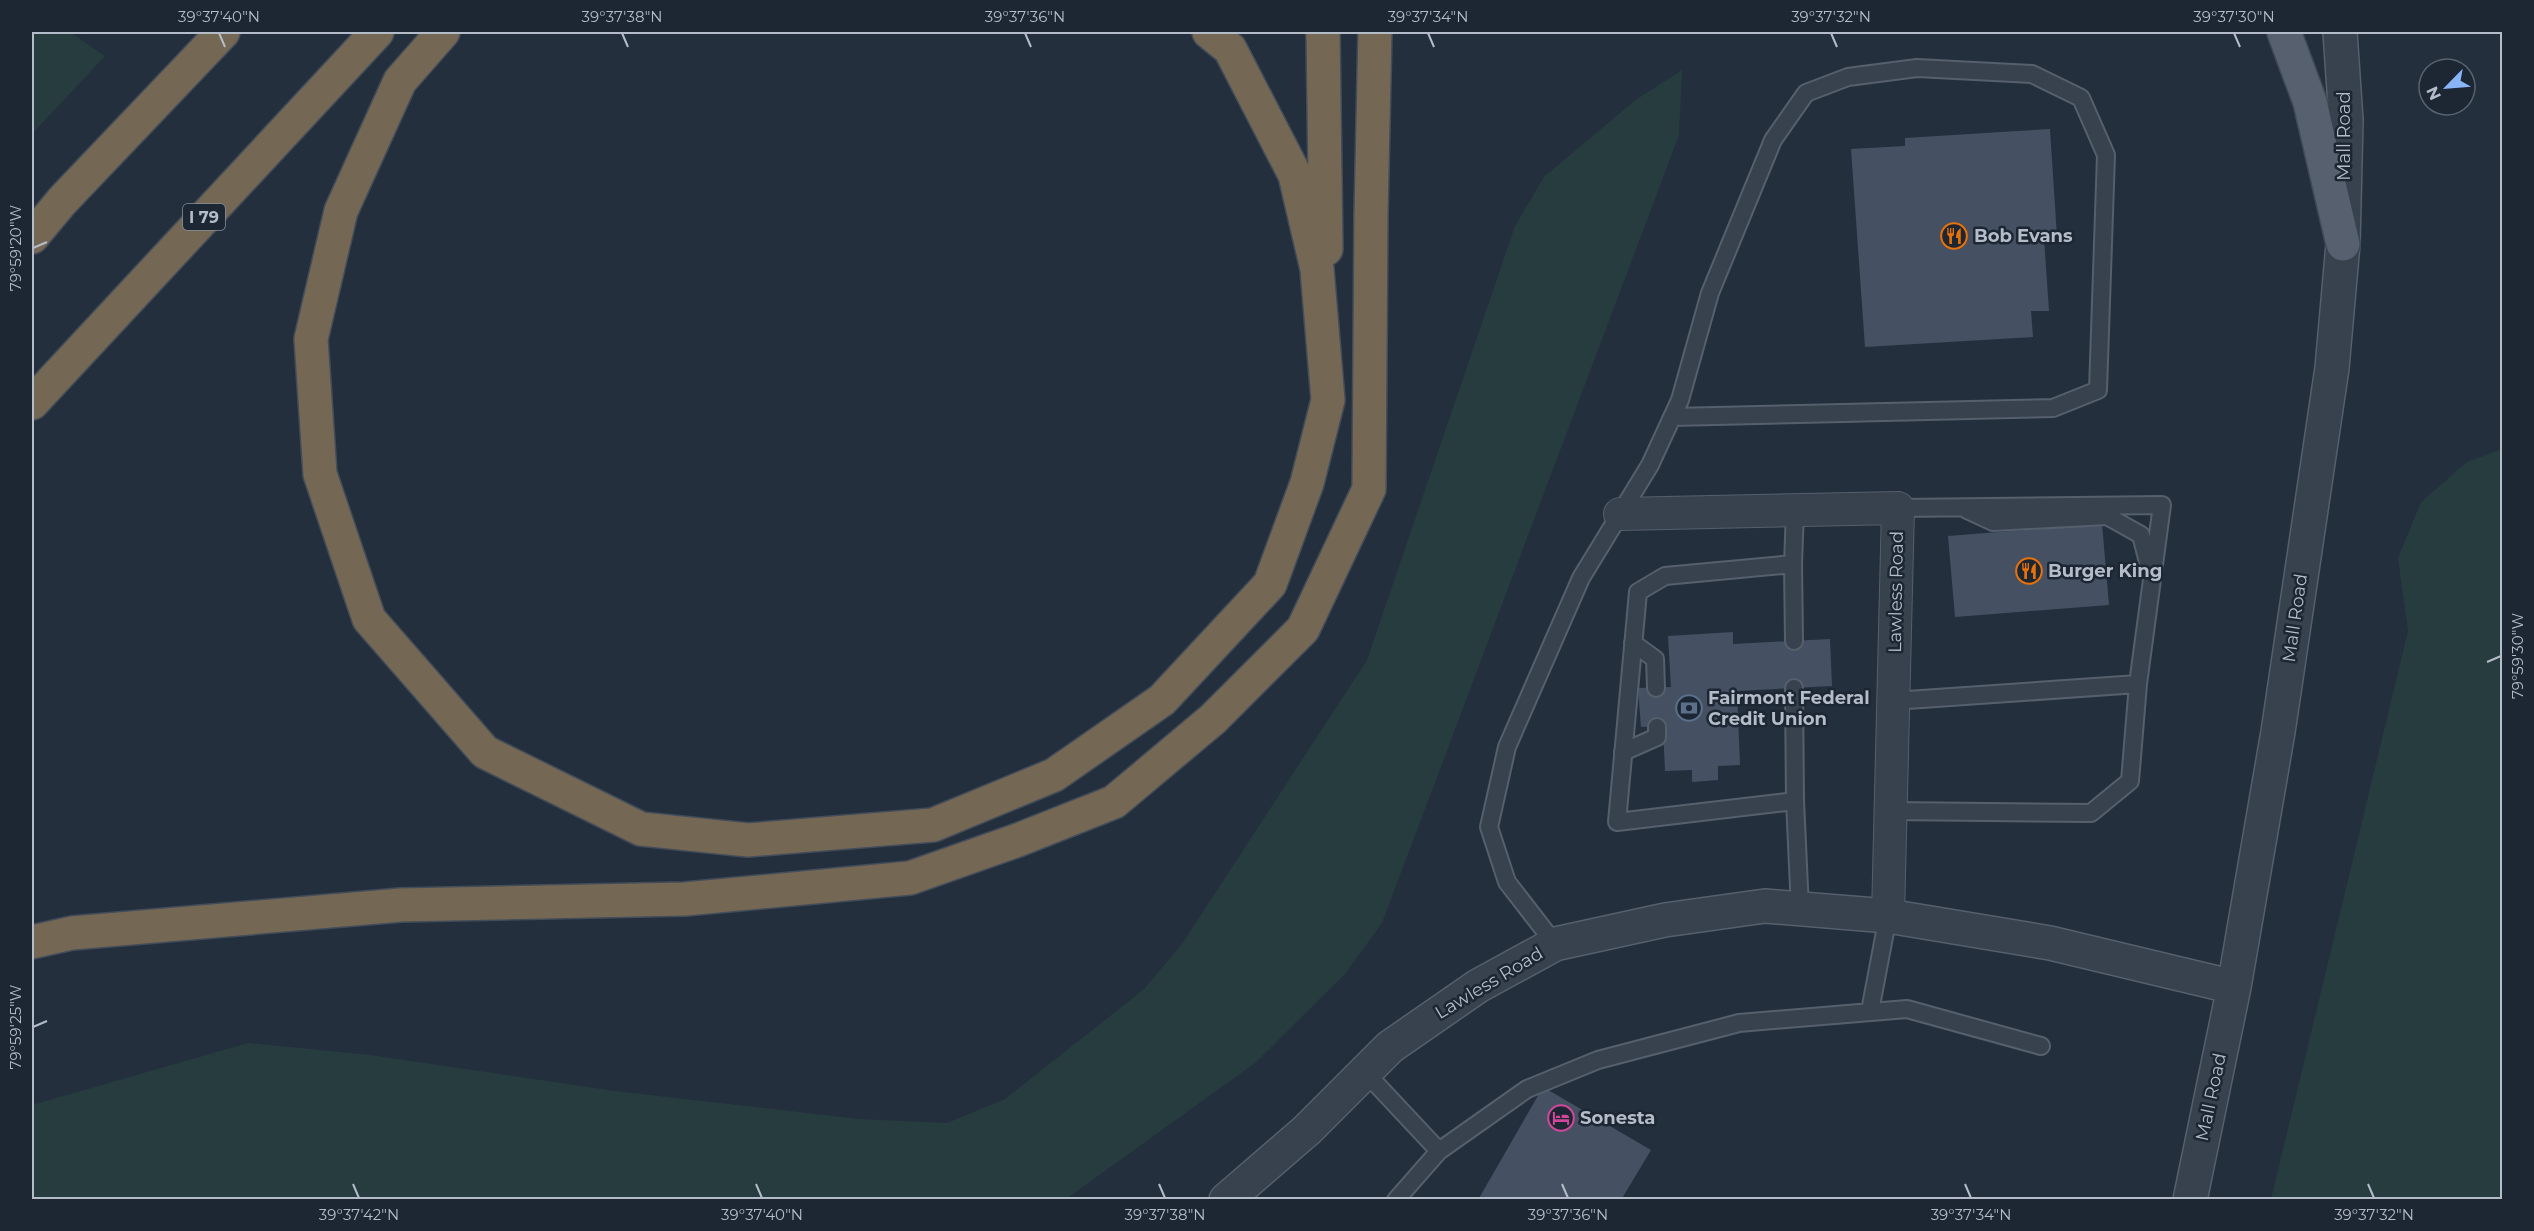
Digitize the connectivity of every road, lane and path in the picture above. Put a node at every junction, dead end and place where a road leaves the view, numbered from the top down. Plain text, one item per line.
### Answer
1 (223, 32) edge
2 (377, 32) edge
3 (442, 32) edge
4 (1209, 32) edge
5 (1323, 32) edge
6 (1375, 32) edge
7 (2284, 32) edge
8 (2340, 32) edge
9 (32, 237) edge
10 (2343, 244) junction
11 (1328, 400) junction
12 (32, 403) edge
13 (1672, 417) junction
14 (1961, 507) junction
15 (1898, 508) junction
16 (1795, 510) junction
17 (1620, 514) junction
18 (1793, 564) junction
19 (2152, 579) junction
20 (1794, 641) dead end
21 (1633, 642) junction
22 (2138, 684) junction
23 (1656, 688) dead end
24 (1794, 688) dead end
25 (1893, 701) junction
26 (1657, 727) dead end
27 (1623, 752) junction
28 (1795, 801) junction
29 (1891, 811) junction
30 (1800, 909) junction
31 (1888, 916) junction
32 (32, 942) edge
33 (1555, 944) junction
34 (2234, 987) junction
35 (1870, 1011) junction
36 (2041, 1046) dead end
37 (1365, 1072) junction
38 (1439, 1151) junction
39 (1226, 1200) edge
40 (1396, 1200) edge
41 (2190, 1200) edge

1 - 9 highway
2 - 12 highway, I 79
3 - 11 highway
4 - 11 highway
5 - 11 highway
6 - 32 highway
7 - 10 main road
8 - 10 street, Mall Road
10 - 34 street, Mall Road
13 - 13 lane
13 - 17 lane
14 - 15 lane
14 - 19 lane
14 - 19 lane
15 - 16 street, Lawless Road
15 - 25 street, Lawless Road
16 - 17 street, Lawless Road
16 - 18 lane
17 - 33 lane
18 - 20 lane
18 - 21 lane
19 - 22 lane
21 - 23 lane
21 - 27 lane
22 - 25 lane
22 - 29 lane
24 - 28 lane
25 - 29 street, Lawless Road
26 - 27 lane
27 - 28 lane
28 - 30 lane
29 - 31 street, Lawless Road
30 - 31 street, Lawless Road
30 - 33 street, Lawless Road
31 - 34 street, Lawless Road
31 - 35 lane
33 - 37 street, Lawless Road
34 - 41 street, Mall Road
35 - 36 lane
35 - 38 lane
37 - 38 lane
37 - 39 street, Lawless Road
38 - 40 lane

